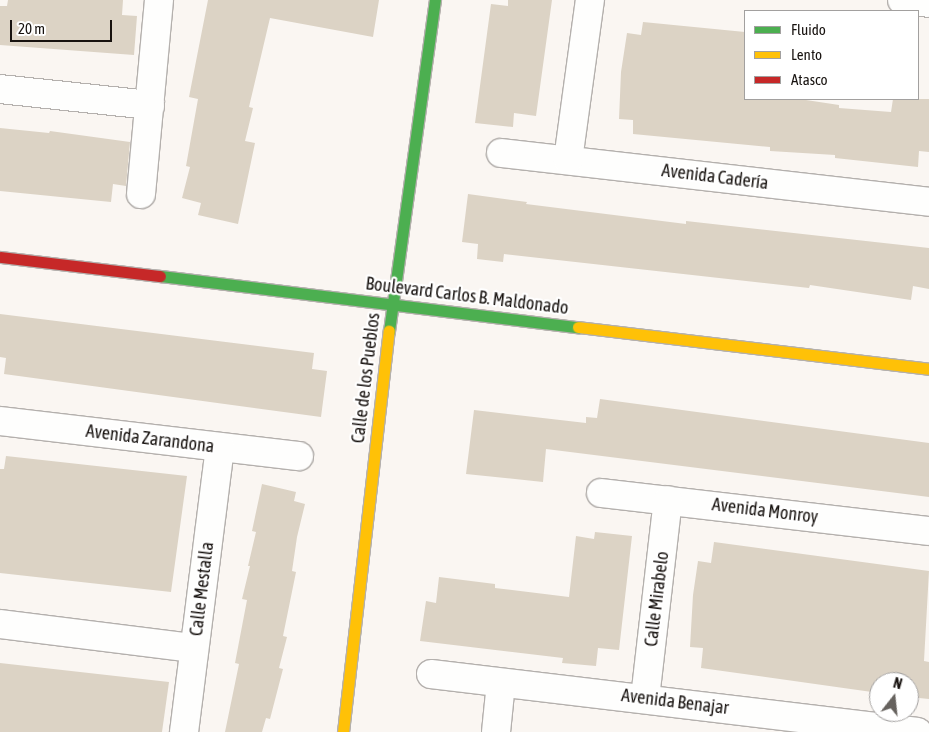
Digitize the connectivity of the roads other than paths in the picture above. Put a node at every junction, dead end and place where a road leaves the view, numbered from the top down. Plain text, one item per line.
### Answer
1 (159, 0) edge
2 (435, 0) edge
3 (590, 0) edge
4 (902, 0) edge
5 (929, 3) edge
6 (0, 89) edge
7 (150, 105) junction
8 (501, 153) dead end
9 (568, 160) junction
10 (142, 194) dead end
11 (929, 202) edge
12 (0, 257) edge
13 (392, 304) junction
14 (929, 369) edge
15 (0, 421) edge
16 (220, 447) junction
17 (299, 456) dead end
18 (602, 493) dead end
19 (668, 500) junction
20 (929, 531) edge
21 (0, 624) edge
22 (194, 648) junction
23 (431, 674) dead end
24 (501, 683) junction
25 (645, 698) junction
26 (184, 732) edge
27 (343, 732) edge
28 (496, 732) edge
29 (918, 732) edge

1 - 7 street
2 - 13 street, Calle de los Pueblos
3 - 9 street
4 - 5 street
6 - 7 street
7 - 10 street
8 - 9 street, Avenida Cadería
9 - 11 street, Avenida Cadería
12 - 13 street, Boulevard Carlos B. Maldonado
13 - 14 street, Boulevard Carlos B. Maldonado
13 - 27 street, Calle de los Pueblos
15 - 16 street, Avenida Zarandona
16 - 17 street, Avenida Zarandona
16 - 22 street, Calle Mestalla
18 - 19 street, Avenida Monroy
19 - 20 street, Avenida Monroy
19 - 25 street, Calle Mirabelo
21 - 22 street
22 - 26 street, Calle Mestalla
23 - 24 street, Avenida Benajar
24 - 25 street, Avenida Benajar
24 - 28 street
25 - 29 street, Avenida Benajar

